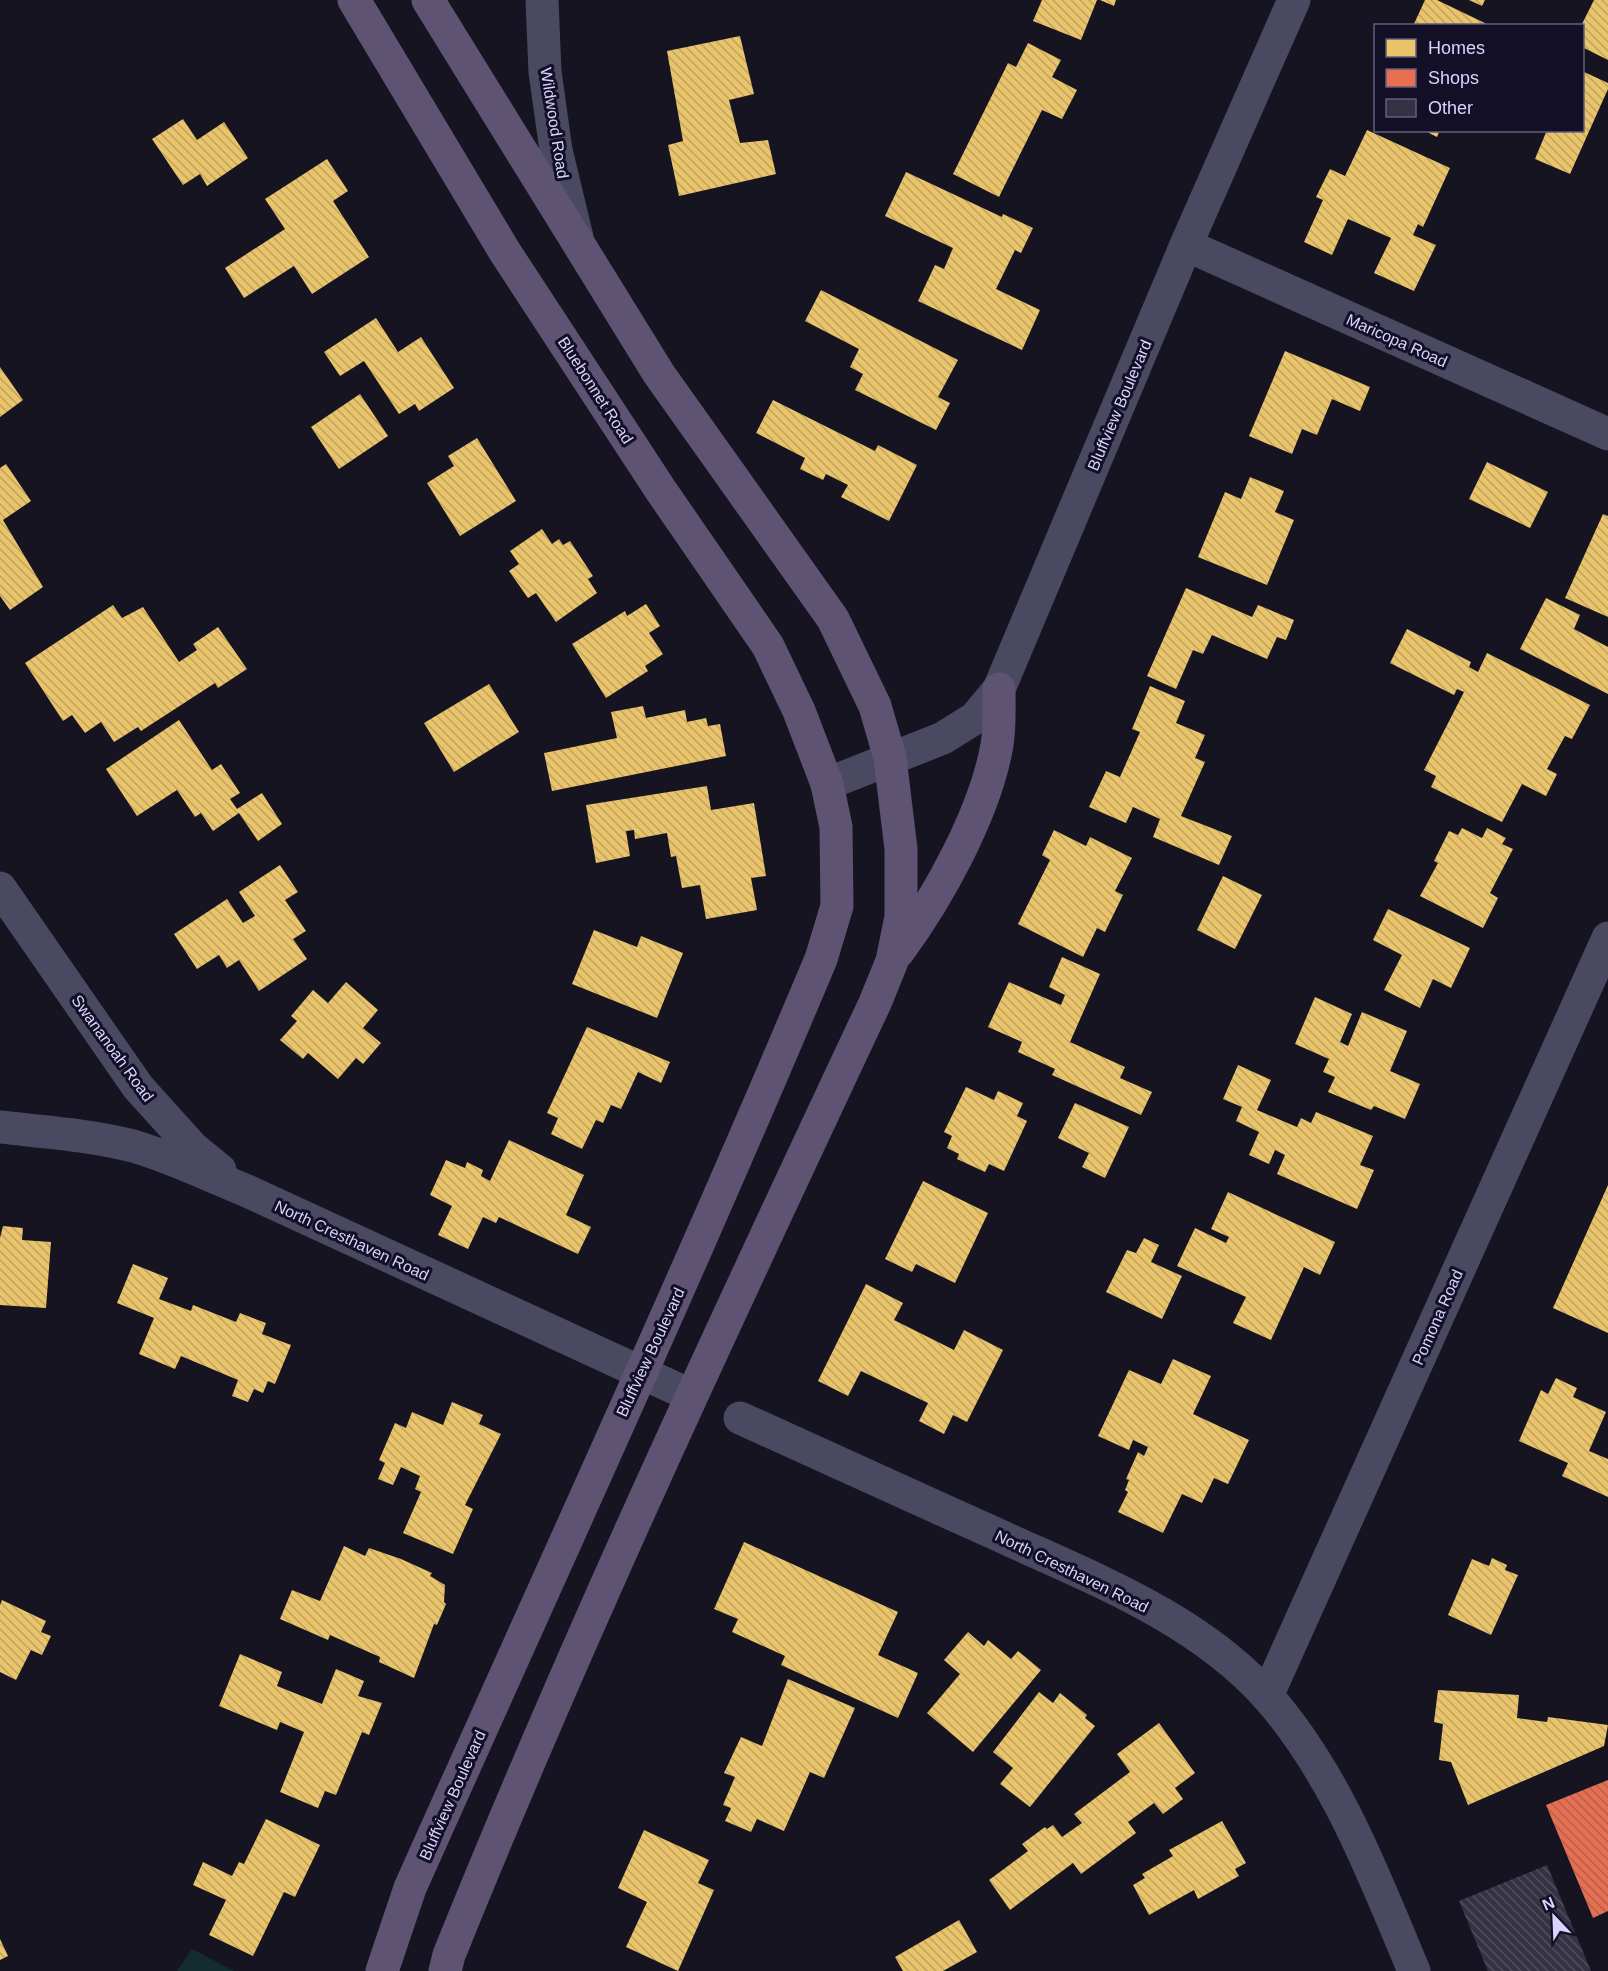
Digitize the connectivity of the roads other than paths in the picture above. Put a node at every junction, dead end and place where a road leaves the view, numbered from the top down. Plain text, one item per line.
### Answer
1 (354, 0) edge
2 (428, 0) edge
3 (542, 0) edge
4 (1294, 0) edge
5 (579, 245) junction
6 (1186, 245) junction
7 (1608, 434) edge
8 (999, 689) junction
9 (890, 758) junction
10 (827, 784) junction
11 (1, 893) edge
12 (1608, 938) edge
13 (892, 960) junction
14 (0, 1127) edge
15 (245, 1190) junction
16 (639, 1374) junction
17 (690, 1395) junction
18 (740, 1418) dead end
19 (1267, 1696) junction
20 (382, 1971) edge
21 (445, 1971) edge
22 (1414, 1971) edge

1 - 10 main road, Bluebonnet Road
2 - 5 main road
3 - 5 street, Wildwood Road
4 - 6 street, Bluffview Boulevard
5 - 9 main road
6 - 7 street, Maricopa Road
6 - 8 street, Bluffview Boulevard
8 - 9 street, Bluffview Boulevard
8 - 13 main road
9 - 10 street, Bluffview Boulevard
9 - 13 main road
10 - 16 main road, Bluffview Boulevard
11 - 15 street, Swananoah Road
12 - 19 street, Pomona Road
13 - 17 main road
14 - 15 street, North Cresthaven Road
15 - 16 street, North Cresthaven Road
16 - 17 street, North Cresthaven Road
16 - 20 main road, Bluffview Boulevard
17 - 21 main road
18 - 19 street, North Cresthaven Road
19 - 22 street, North Cresthaven Road

